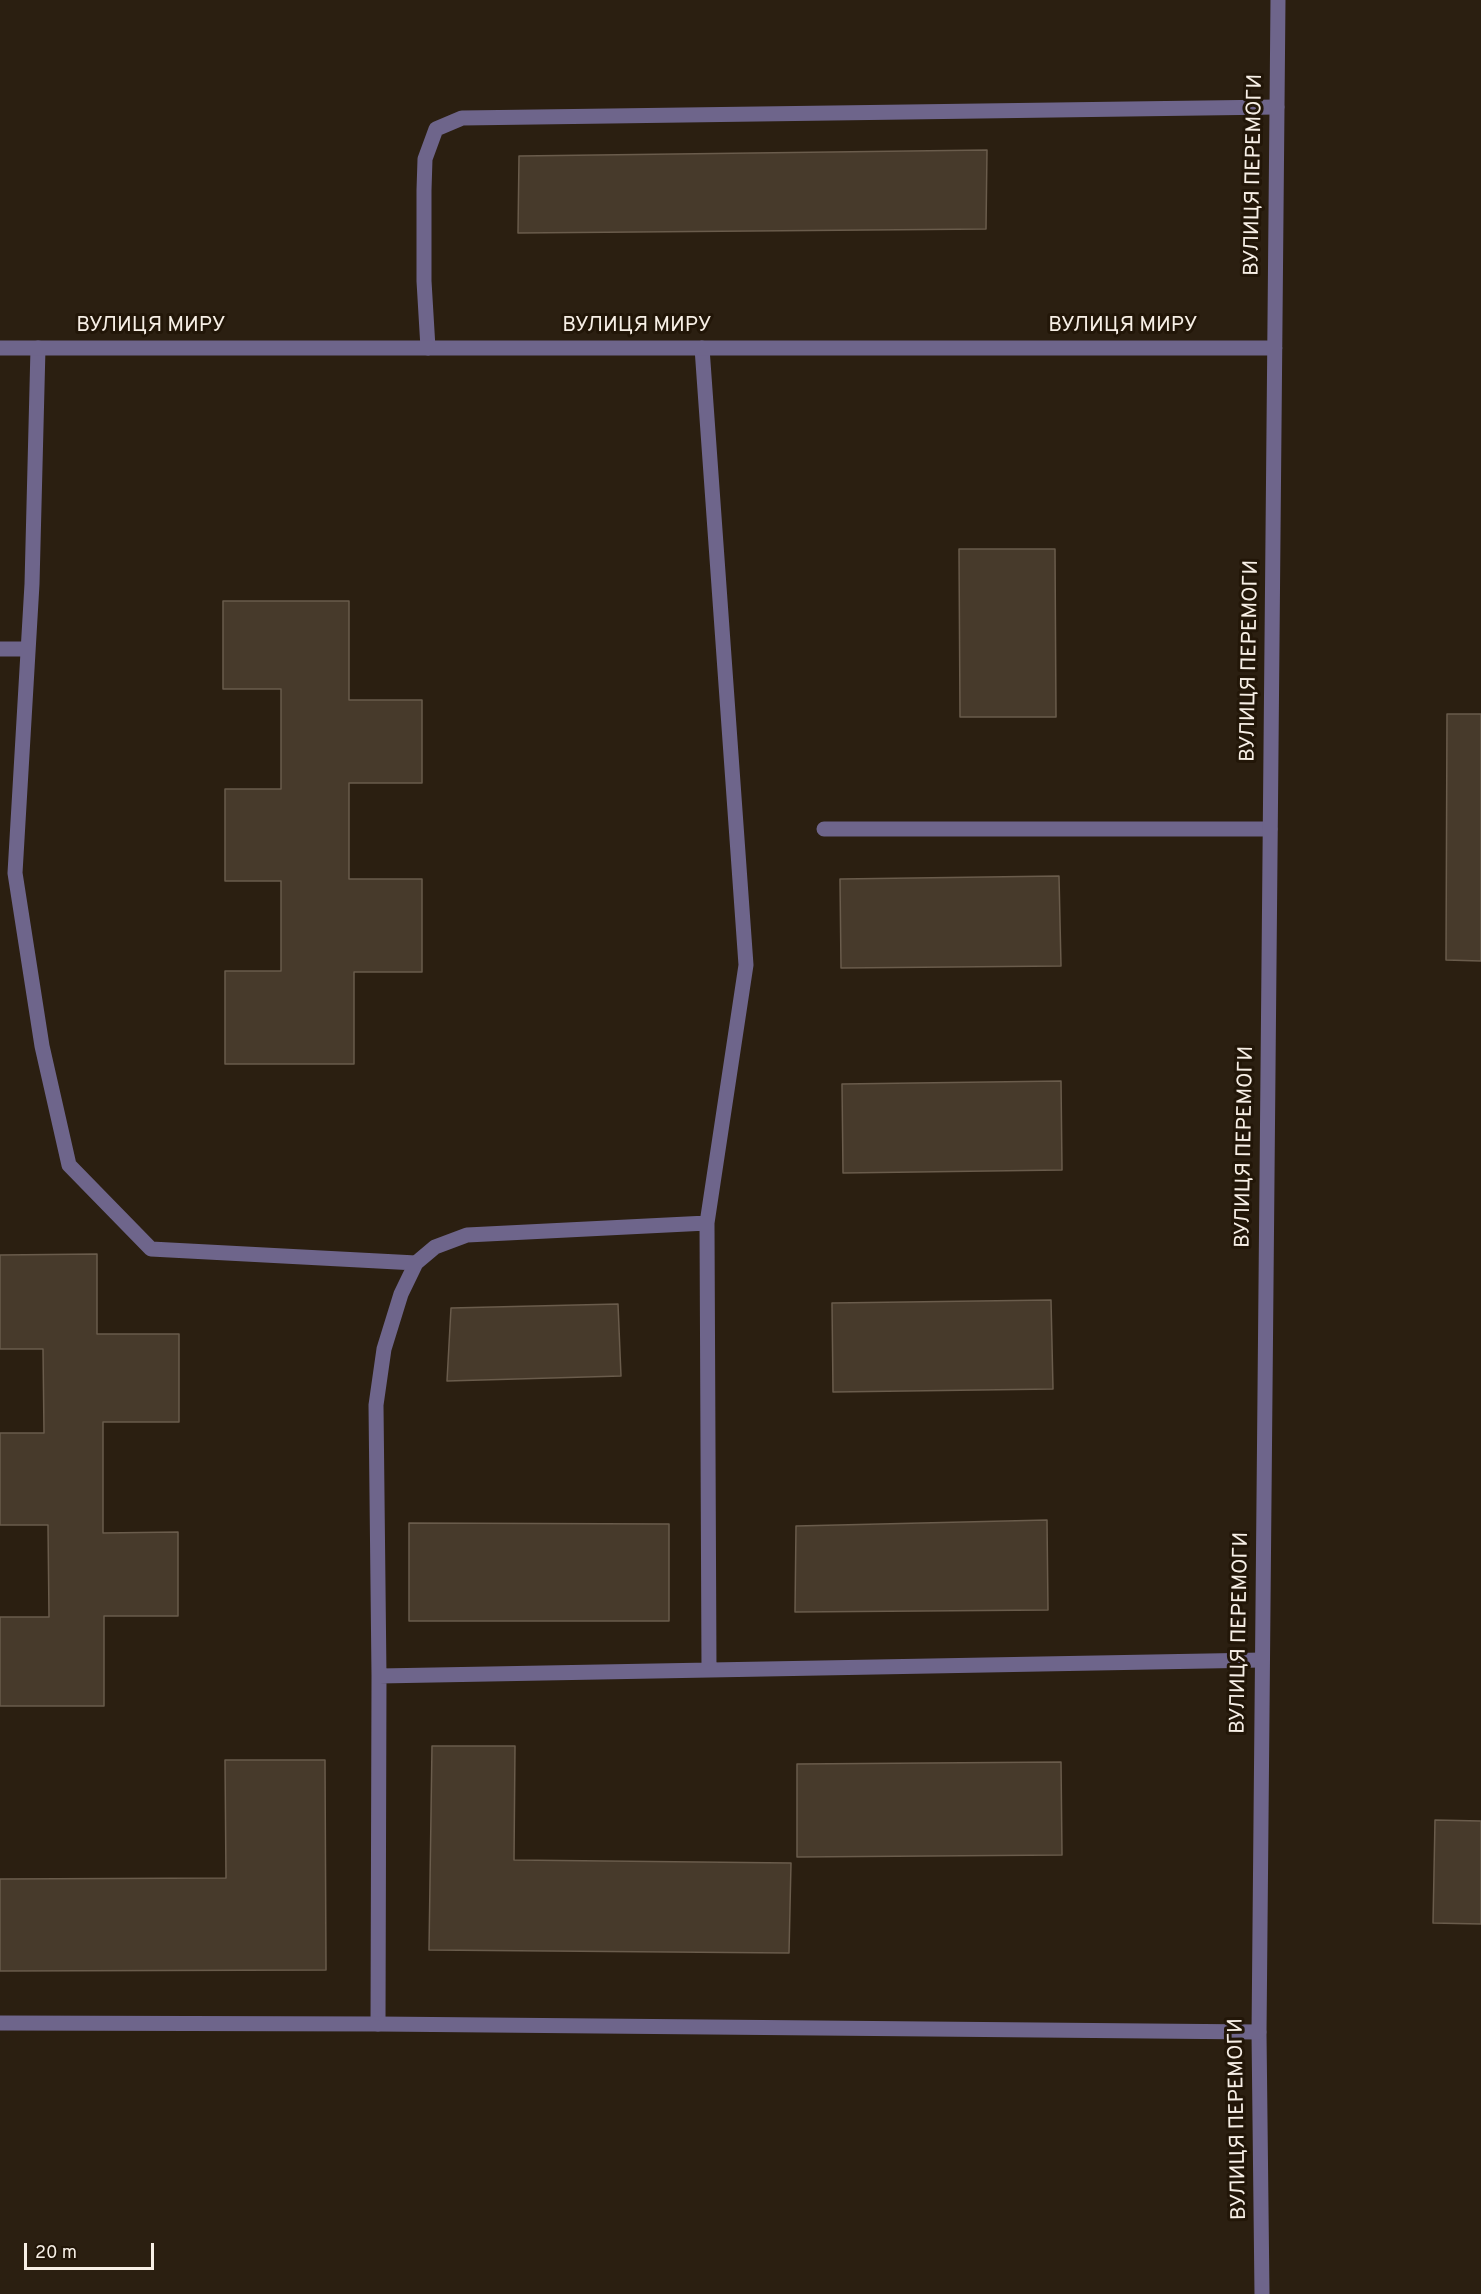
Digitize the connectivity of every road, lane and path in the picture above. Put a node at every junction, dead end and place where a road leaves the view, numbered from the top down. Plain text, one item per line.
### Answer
1 (1278, 0) edge
2 (1277, 107) junction
3 (0, 348) edge
4 (38, 348) junction
5 (428, 348) junction
6 (702, 348) junction
7 (1275, 348) junction
8 (0, 649) edge
9 (26, 649) junction
10 (824, 829) dead end
11 (1270, 829) junction
12 (7, 873) edge
13 (707, 1223) junction
14 (416, 1263) junction
15 (1262, 1660) junction
16 (709, 1669) junction
17 (379, 1676) junction
18 (0, 2023) edge
19 (378, 2024) junction
20 (1258, 2032) junction
21 (1262, 2294) edge

1 - 2 street, ВУЛИЦЯ ПЕРЕМОГИ
2 - 5 street
2 - 7 street, ВУЛИЦЯ ПЕРЕМОГИ
3 - 4 street, ВУЛИЦЯ МИРУ
4 - 5 street, ВУЛИЦЯ МИРУ
4 - 9 street
5 - 6 street, ВУЛИЦЯ МИРУ
6 - 7 street, ВУЛИЦЯ МИРУ
6 - 13 street
7 - 11 street, ВУЛИЦЯ ПЕРЕМОГИ
8 - 9 street
9 - 12 street
10 - 11 street
11 - 15 street, ВУЛИЦЯ ПЕРЕМОГИ
12 - 14 street
13 - 14 street
13 - 16 street
14 - 17 street
15 - 16 street
15 - 20 street, ВУЛИЦЯ ПЕРЕМОГИ
16 - 17 street
17 - 19 street
18 - 19 street
19 - 20 street
20 - 21 street, ВУЛИЦЯ ПЕРЕМОГИ

